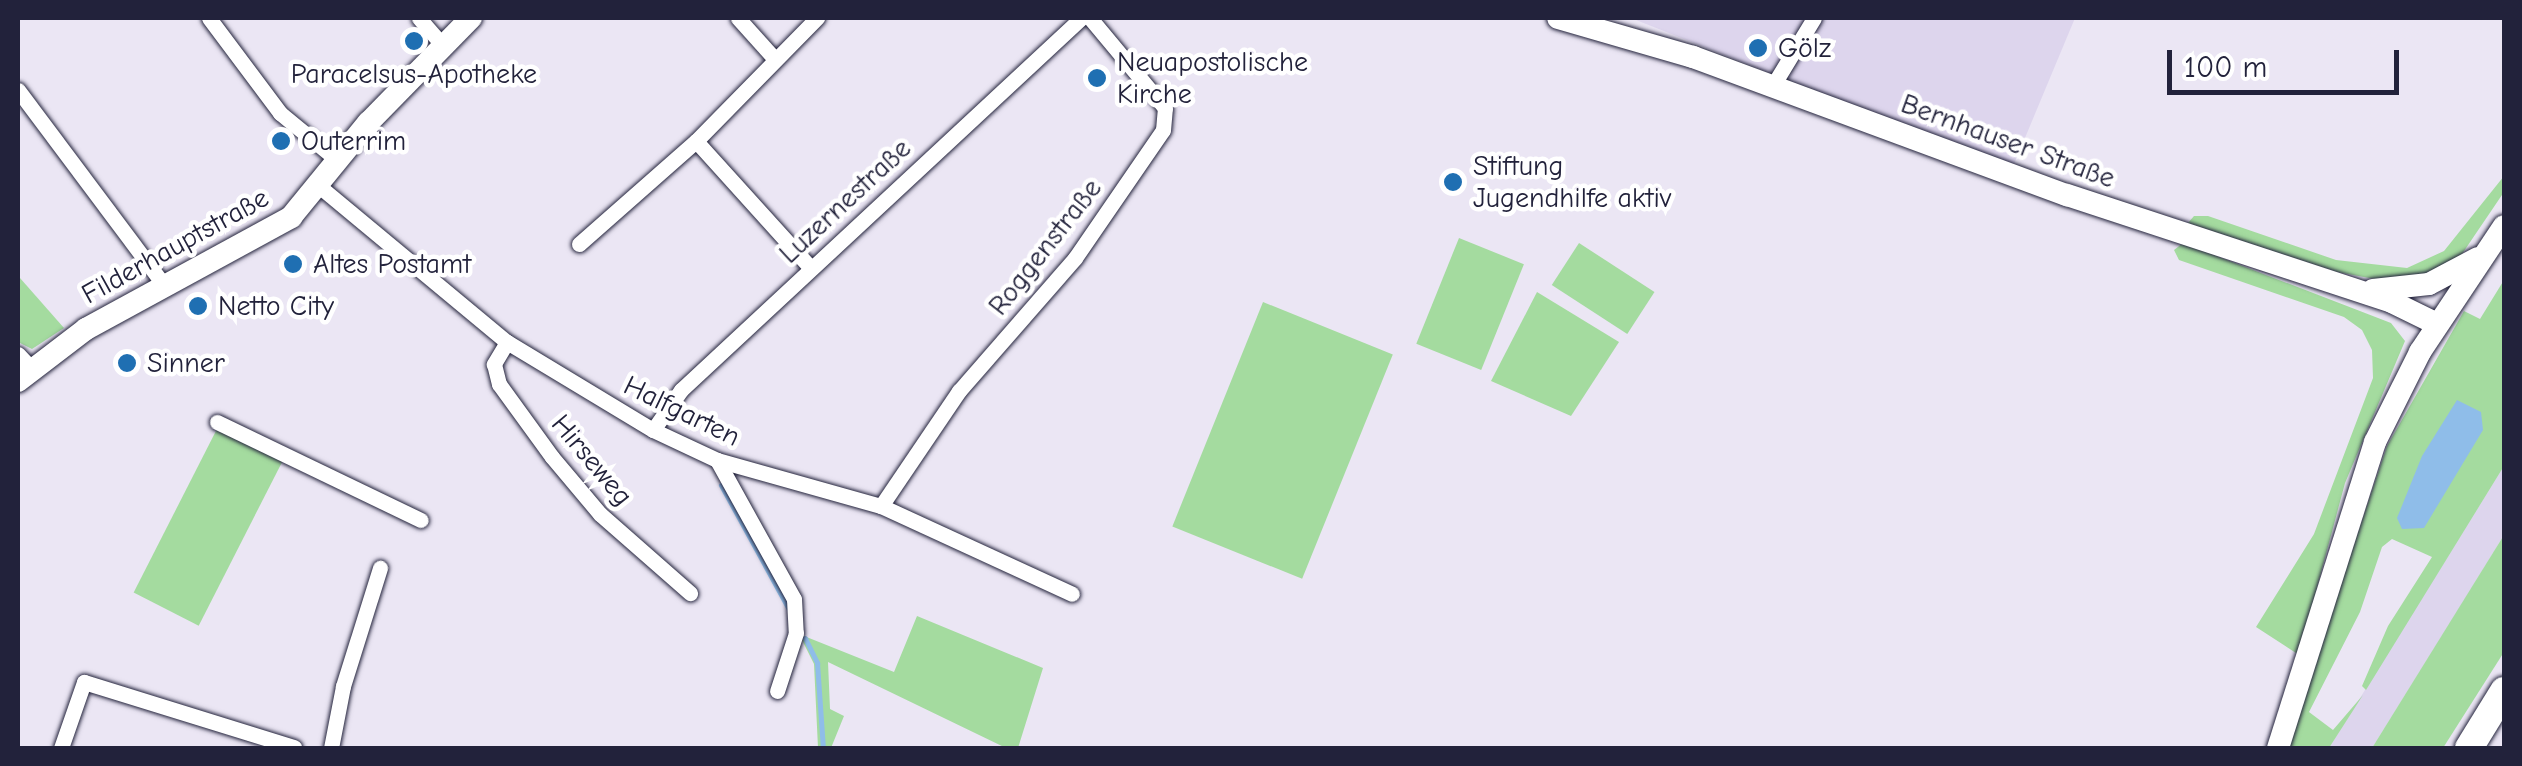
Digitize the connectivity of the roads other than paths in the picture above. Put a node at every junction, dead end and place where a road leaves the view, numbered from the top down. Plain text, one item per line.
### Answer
1 (208, 18) edge
2 (419, 18) edge
3 (471, 18) edge
4 (738, 18) edge
5 (817, 18) edge
6 (1082, 18) edge
7 (1090, 18) edge
8 (1558, 18) edge
9 (1814, 18) edge
10 (442, 44) junction
11 (773, 57) junction
12 (1772, 87) junction
13 (18, 90) edge
14 (696, 141) junction
15 (338, 160) junction
16 (318, 186) junction
17 (2504, 226) edge
18 (579, 244) dead end
19 (2486, 254) junction
20 (810, 267) junction
21 (166, 288) junction
22 (2360, 291) junction
23 (2437, 324) junction
24 (507, 342) junction
25 (22, 368) edge
26 (217, 422) dead end
27 (654, 430) junction
28 (717, 460) junction
29 (882, 506) junction
30 (421, 520) dead end
31 (380, 568) dead end
32 (690, 593) dead end
33 (1072, 594) dead end
34 (777, 691) dead end
35 (2504, 691) edge
36 (61, 748) edge
37 (294, 748) edge
38 (331, 748) edge
39 (2278, 748) edge
40 (2468, 748) edge

1 - 15 street
2 - 10 street
3 - 10 main road, Filderhauptstraße
4 - 11 street
5 - 11 street
6 - 20 street, Luzernestraße
7 - 29 street, Roggenstraße
8 - 12 main road, Bernhauser Straße
9 - 12 street
10 - 15 main road, Filderhauptstraße
11 - 14 street
12 - 22 main road, Bernhauser Straße
13 - 21 street
14 - 18 street
14 - 20 street
15 - 16 main road, Filderhauptstraße
16 - 21 main road, Filderhauptstraße
16 - 24 street, Halfgarten
17 - 19 main road
19 - 22 main road
19 - 23 main road
20 - 27 street, Luzernestraße
21 - 25 main road, Filderhauptstraße
22 - 23 main road, Bernhauser Straße
23 - 39 main road
24 - 27 street, Halfgarten
24 - 32 street, Hirseweg
26 - 30 street
27 - 28 street, Halfgarten
28 - 29 street, Halfgarten
28 - 34 street
29 - 33 street, Halfgarten
31 - 38 street
35 - 40 highway
36 - 37 street

